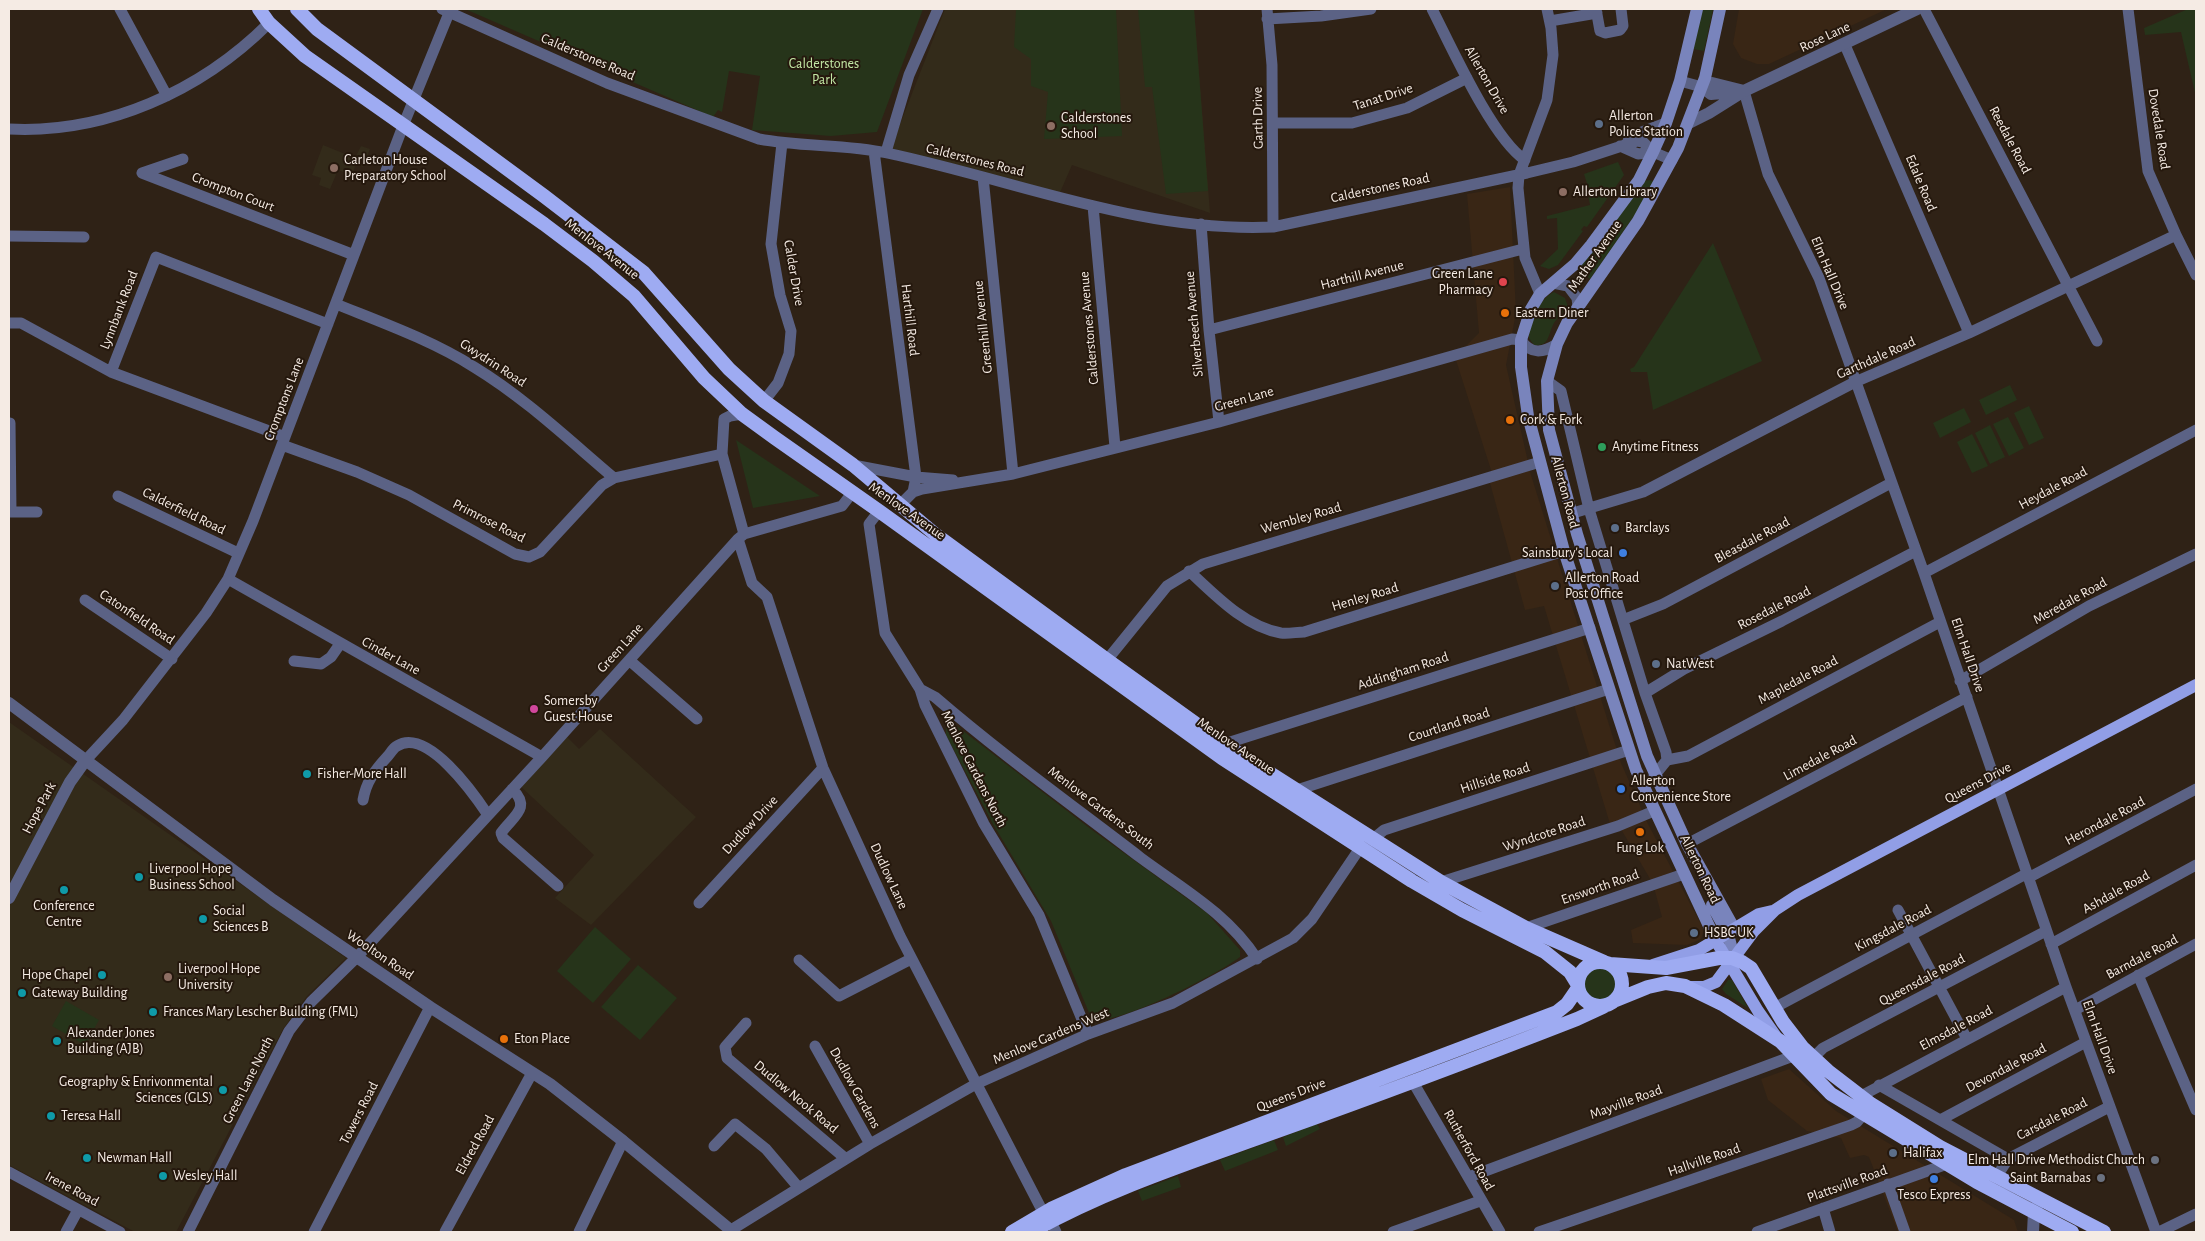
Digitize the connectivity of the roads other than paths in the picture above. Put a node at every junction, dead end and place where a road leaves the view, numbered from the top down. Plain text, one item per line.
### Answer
1 (120, 9) edge
2 (259, 9) edge
3 (297, 9) edge
4 (938, 9) edge
5 (1372, 9) edge
6 (1432, 9) edge
7 (1547, 9) edge
8 (1621, 9) edge
9 (1697, 9) edge
10 (1720, 9) edge
11 (1917, 9) edge
12 (1924, 9) edge
13 (2128, 9) edge
14 (445, 11) edge
15 (1596, 11) edge
16 (1267, 14) edge
17 (1550, 21) junction
18 (269, 23) junction
19 (1845, 44) junction
20 (1467, 78) junction
21 (1680, 81) junction
22 (1702, 86) junction
23 (1744, 91) junction
24 (167, 96) junction
25 (414, 102) junction
26 (1689, 122) junction
27 (1273, 123) junction
28 (1666, 123) junction
29 (403, 126) junction
30 (9, 129) edge
31 (782, 143) junction
32 (1620, 146) junction
33 (874, 151) junction
34 (886, 152) junction
35 (1653, 152) junction
36 (183, 159) dead end
37 (1524, 160) junction
38 (1672, 160) junction
39 (1519, 175) junction
40 (983, 177) junction
41 (1092, 206) junction
42 (1201, 224) junction
43 (1273, 227) junction
44 (2176, 235) junction
45 (9, 236) edge
46 (84, 237) dead end
47 (1523, 249) junction
48 (354, 255) junction
49 (2196, 275) edge
50 (1553, 283) junction
51 (2069, 286) junction
52 (1540, 294) junction
53 (336, 304) junction
54 (1578, 307) junction
55 (9, 323) edge
56 (328, 324) junction
57 (1209, 330) junction
58 (1969, 333) junction
59 (1521, 340) junction
60 (2097, 341) dead end
61 (1557, 344) junction
62 (1521, 367) joint
63 (111, 372) junction
64 (1547, 381) junction
65 (1855, 382) junction
66 (764, 401) junction
67 (742, 414) junction
68 (1219, 422) junction
69 (10, 423) dead end
70 (2196, 430) edge
71 (284, 441) junction
72 (1115, 447) junction
73 (9, 453) edge
74 (722, 454) junction
75 (1540, 462) junction
76 (850, 463) junction
77 (1014, 474) junction
78 (916, 477) junction
79 (614, 478) junction
80 (832, 479) junction
81 (973, 482) junction
82 (1892, 483) junction
83 (913, 492) junction
84 (852, 493) junction
85 (118, 496) dead end
86 (900, 505) junction
87 (1589, 509) junction
88 (879, 511) junction
89 (10, 512) edge
90 (37, 512) dead end
91 (1572, 513) junction
92 (741, 537) junction
93 (1564, 551) junction
94 (1916, 551) junction
95 (238, 554) junction
96 (2196, 554) edge
97 (1189, 571) junction
98 (1924, 573) junction
99 (228, 579) junction
100 (85, 600) dead end
101 (1625, 619) junction
102 (1940, 622) junction
103 (1590, 628) junction
104 (340, 644) junction
105 (172, 659) junction
106 (629, 660) junction
107 (1107, 660) junction
108 (294, 661) dead end
109 (1960, 681) junction
110 (2196, 685) edge
111 (920, 689) junction
112 (1610, 689) junction
113 (1646, 693) junction
114 (1967, 697) junction
115 (9, 704) edge
116 (697, 719) dead end
117 (1224, 744) junction
118 (1629, 750) junction
119 (542, 757) junction
120 (1667, 760) junction
121 (85, 761) junction
122 (823, 768) junction
123 (1654, 776) junction
124 (512, 789) junction
125 (2196, 789) edge
126 (1297, 790) junction
127 (1999, 790) junction
128 (363, 800) dead end
129 (1654, 811) junction
130 (488, 815) junction
131 (1373, 839) junction
132 (1686, 844) junction
133 (1360, 848) junction
134 (1694, 859) junction
135 (2196, 865) edge
136 (1684, 874) junction
137 (2027, 876) junction
138 (1441, 882) junction
139 (558, 886) dead end
140 (9, 898) edge
141 (699, 903) dead end
142 (1724, 910) junction
143 (1775, 910) junction
144 (1898, 910) dead end
145 (1759, 914) junction
146 (1526, 928) junction
147 (2046, 932) junction
148 (1726, 935) junction
149 (1912, 936) junction
150 (2051, 944) junction
151 (2196, 944) edge
152 (357, 957) junction
153 (1733, 957) junction
154 (911, 959) junction
155 (1257, 959) junction
156 (799, 960) dead end
157 (1607, 963) junction
158 (1648, 966) junction
159 (2138, 975) junction
160 (1578, 986) junction
161 (1685, 986) junction
162 (1940, 986) junction
163 (2066, 987) junction
164 (1616, 1000) junction
165 (430, 1007) junction
166 (1603, 1007) junction
167 (1774, 1008) junction
168 (2074, 1010) junction
169 (746, 1022) dead end
170 (1088, 1034) junction
171 (1966, 1039) junction
172 (1780, 1041) junction
173 (2086, 1042) junction
174 (815, 1046) dead end
175 (1793, 1056) junction
176 (1813, 1058) junction
177 (532, 1073) junction
178 (1413, 1082) junction
179 (976, 1084) junction
180 (1879, 1085) junction
181 (1865, 1105) junction
182 (2109, 1107) junction
183 (2196, 1110) edge
184 (1940, 1120) junction
185 (623, 1141) junction
186 (870, 1144) junction
187 (714, 1146) dead end
188 (2008, 1158) junction
189 (846, 1159) junction
190 (1946, 1164) junction
191 (9, 1172) edge
192 (1997, 1176) junction
193 (1468, 1177) junction
194 (1888, 1184) junction
195 (799, 1188) junction
196 (2041, 1199) junction
197 (1480, 1201) junction
198 (1823, 1208) junction
199 (78, 1210) junction
200 (2034, 1212) junction
201 (2196, 1214) edge
202 (1050, 1222) edge
203 (732, 1231) edge
204 (2070, 1231) edge
205 (66, 1232) edge
206 (120, 1232) edge
207 (188, 1232) edge
208 (314, 1232) edge
209 (445, 1232) edge
210 (579, 1232) edge
211 (1012, 1232) edge
212 (1031, 1232) edge
213 (1393, 1232) edge
214 (1500, 1232) edge
215 (1539, 1232) edge
216 (1760, 1232) edge
217 (1830, 1232) edge
218 (1905, 1232) edge
219 (2033, 1232) edge
220 (2101, 1232) edge
221 (2158, 1232) edge

1 - 24 street
2 - 18 highway, Menlove Avenue
3 - 25 highway, Menlove Avenue
4 - 34 street
5 - 16 street
6 - 20 street, Allerton Drive
7 - 17 street
8 - 15 street
9 - 21 main road, Mather Avenue
10 - 22 main road, Mather Avenue
11 - 19 street, Rose Lane
12 - 51 street, Reedale Road
13 - 44 street, Dovedale Road
14 - 25 street, Cromptons Lane
14 - 31 street, Calderstones Road
15 - 17 street
16 - 27 street, Garth Drive
17 - 37 street
18 - 24 street
18 - 29 highway, Menlove Avenue
19 - 23 street, Rose Lane
19 - 58 street, Edale Road
20 - 27 street, Tanat Drive
20 - 37 street, Allerton Drive
21 - 22 street
21 - 28 main road, Mather Avenue
22 - 23 street
22 - 26 main road, Mather Avenue
23 - 26 street, Rose Lane
23 - 65 street, Elm Hall Drive
24 - 30 street
25 - 29 street, Cromptons Lane
25 - 66 highway, Menlove Avenue
26 - 38 main road, Mather Avenue
27 - 43 street, Garth Drive
28 - 32 street
28 - 35 main road, Mather Avenue
29 - 48 street, Cromptons Lane
29 - 67 highway, Menlove Avenue
31 - 33 street, Calderstones Road
31 - 66 street, Calder Drive
32 - 35 street
32 - 39 street
33 - 34 street, Calderstones Road
33 - 78 street, Harthill Road
34 - 40 street, Calderstones Road
35 - 38 street
35 - 50 main road, Mather Avenue
36 - 48 street, Crompton Court
37 - 39 street
38 - 54 main road, Mather Avenue
39 - 43 street, Calderstones Road
39 - 47 street
40 - 41 street, Calderstones Road
40 - 77 street, Greenhill Avenue
41 - 42 street, Calderstones Road
41 - 72 street, Calderstones Avenue
42 - 43 street, Calderstones Road
42 - 57 street, Silverbeech Avenue
44 - 49 street, Dovedale Road
44 - 51 street, Garthdale Road
45 - 46 street
47 - 52 street
47 - 57 street, Harthill Avenue
48 - 53 street, Cromptons Lane
50 - 52 main road, Mather Avenue
50 - 54 street
51 - 58 street, Garthdale Road
51 - 60 street, Reedale Road
52 - 59 main road, Mather Avenue
53 - 56 street, Cromptons Lane
53 - 79 street, Gwydrin Road
54 - 61 main road, Mather Avenue
55 - 63 street
56 - 63 street, Lynnbank Road
56 - 71 street, Cromptons Lane
57 - 68 street, Silverbeech Avenue
58 - 65 street, Garthdale Road
59 - 61 street
59 - 62 main road, Mather Avenue
59 - 68 street, Green Lane
61 - 64 main road, Mather Avenue
62 - 75 main road, Allerton Road
63 - 71 street, Lynnbank Road
64 - 87 street, Allerton Road
64 - 91 main road, Allerton Road
65 - 82 street, Elm Hall Drive
65 - 87 street, Garthdale Road
66 - 76 highway, Menlove Avenue
67 - 74 street, Dudlow Lane
67 - 80 highway, Menlove Avenue
68 - 72 street, Green Lane
69 - 73 street
70 - 98 street, Heydale Road
71 - 79 street, Primrose Road
71 - 95 street, Cromptons Lane
72 - 77 street, Green Lane
73 - 89 street
74 - 79 street, Primrose Road
74 - 92 street, Dudlow Lane
75 - 93 main road, Allerton Road
75 - 97 street, Wembley Road
76 - 78 street, Green Lane
76 - 80 highway
76 - 86 highway, Menlove Avenue
77 - 81 street, Green Lane
78 - 81 street, Green Lane
78 - 83 street, Harthill Road
80 - 84 highway, Menlove Avenue
81 - 83 street, Green Lane
82 - 94 street, Elm Hall Drive
82 - 101 street, Bleasdale Road
83 - 86 street
84 - 88 highway, Menlove Avenue
84 - 92 street
85 - 95 street, Calderfield Road
86 - 88 highway
86 - 107 highway, Menlove Avenue
87 - 91 street, Garthdale Road
87 - 101 street, Allerton Road
88 - 111 street, Menlove Gardens North
88 - 133 highway, Menlove Avenue
89 - 90 street
91 - 123 main road, Allerton Road
92 - 106 street, Green Lane
92 - 122 street, Dudlow Lane
93 - 97 street, Henley Road
93 - 103 main road, Allerton Road
94 - 98 street, Elm Hall Drive
94 - 113 street, Rosedale Road
95 - 99 street, Cromptons Lane
96 - 109 street, Meredale Road
97 - 107 street, Wembley Road
98 - 102 street, Elm Hall Drive
99 - 104 street, Cinder Lane
99 - 105 street, Cromptons Lane
100 - 105 street, Catonfield Road
101 - 113 street, Allerton Road
102 - 109 street, Elm Hall Drive
102 - 120 street, Mapledale Road
103 - 112 main road, Allerton Road
103 - 117 street, Addingham Road
104 - 108 street
104 - 119 street, Cinder Lane
105 - 121 street, Cromptons Lane
106 - 116 street
106 - 119 street, Green Lane
107 - 117 highway, Menlove Avenue
109 - 114 street, Elm Hall Drive
110 - 127 main road, Queens Drive
111 - 155 street, Menlove Gardens South
111 - 170 street, Menlove Gardens North
112 - 118 main road, Allerton Road
112 - 126 street, Courtland Road
113 - 120 street, Allerton Road
114 - 127 street, Elm Hall Drive
114 - 132 street, Limedale Road
115 - 121 street, Woolton Road
117 - 126 highway, Menlove Avenue
118 - 129 main road, Allerton Road
118 - 131 street, Hillside Road
119 - 124 street, Green Lane
120 - 123 street
121 - 140 street, Hope Park
121 - 152 street, Woolton Road
122 - 141 street, Dudlow Drive
122 - 154 street, Dudlow Lane
123 - 132 main road, Allerton Road
124 - 130 street, Green Lane
124 - 139 street
125 - 137 street, Herondale Road
126 - 131 highway, Menlove Avenue
127 - 137 street, Elm Hall Drive
127 - 143 main road, Queens Drive
128 - 130 street
129 - 136 main road, Allerton Road
129 - 138 street, Wyndcote Road
130 - 152 street, Green Lane
131 - 138 highway, Menlove Avenue
132 - 134 main road, Allerton Road
133 - 155 street, Menlove Gardens West
133 - 160 highway, Menlove Avenue
134 - 142 main road, Allerton Road
134 - 148 main road
135 - 150 street, Ashdale Road
136 - 146 street, Ensworth Road
136 - 148 main road, Allerton Road
137 - 147 street, Elm Hall Drive
137 - 149 street, Kingsdale Road
138 - 146 highway, Menlove Avenue
142 - 145 main road
142 - 148 main road, Allerton Road
143 - 145 main road, Queens Drive
143 - 153 main road, Queens Drive
144 - 149 street
145 - 148 main road, Queens Drive
146 - 157 highway, Menlove Avenue
147 - 150 street, Elm Hall Drive
147 - 162 street, Queensdale Road
148 - 153 main road, Allerton Road
148 - 153 main road, Allerton Road
148 - 158 main road, Queens Drive
149 - 162 street
149 - 167 street, Kingsdale Road
150 - 163 street, Elm Hall Drive
151 - 159 street, Barndale Road
152 - 165 street, Woolton Road
152 - 207 street, Green Lane North
153 - 158 highway, Queens Drive
153 - 161 main road, Queens Drive
153 - 167 highway, Allerton Road
153 - 172 main road, Allerton Road
154 - 156 street
154 - 179 street, Dudlow Lane
155 - 170 street, Menlove Gardens West
157 - 158 highway, Queens Drive
157 - 160 highway
157 - 164 highway
159 - 168 street, Barndale Road
159 - 183 street
160 - 166 highway
160 - 202 highway, Queens Drive
161 - 164 highway
161 - 172 highway
162 - 171 street
162 - 176 street, Queensdale Road
163 - 168 street, Elm Hall Drive
163 - 171 street, Elmsdale Road
164 - 166 highway
165 - 177 street, Woolton Road
165 - 208 street, Towers Road
166 - 178 highway, Queens Drive
167 - 176 highway, Allerton Road
168 - 173 street, Elm Hall Drive
169 - 189 street, Dudlow Nook Road
170 - 179 street, Menlove Gardens West
171 - 180 street, Elmsdale Road
172 - 175 highway, Allerton Road
173 - 182 street, Elm Hall Drive
173 - 184 street, Devondale Road
174 - 186 street, Dudlow Gardens
175 - 181 highway, Allerton Road
175 - 193 street, Mayville Road
176 - 181 highway, Allerton Road
177 - 185 street, Woolton Road
177 - 209 street, Eldred Road
178 - 193 street, Rutherford Road
178 - 202 highway, Queens Drive
179 - 186 street, Menlove Gardens West
179 - 202 street, Dudlow Lane
180 - 181 street, Elmsdale Road
180 - 184 street
181 - 190 highway, Allerton Road
181 - 192 highway, Allerton Road
181 - 215 street, Hallville Road
182 - 188 street, Carsdale Road
182 - 221 street, Elm Hall Drive
184 - 188 street
185 - 203 street, Woolton Road
185 - 210 street
186 - 189 street, Menlove Gardens West
187 - 195 street
188 - 192 street
189 - 195 street, Menlove Gardens West
190 - 194 street, Plattsville Road
190 - 200 highway, Allerton Road
191 - 199 street, Irene Road
192 - 196 highway, Allerton Road
193 - 197 street, Rutherford Road
194 - 198 street, Plattsville Road
194 - 218 street
195 - 203 street, Menlove Gardens West
196 - 200 street
196 - 220 highway, Allerton Road
197 - 213 street
197 - 214 street, Rutherford Road
198 - 216 street, Plattsville Road
198 - 217 street
199 - 205 street
199 - 206 street, Irene Road
200 - 204 highway, Allerton Road
200 - 219 street
201 - 221 street
202 - 211 highway, Queens Drive
202 - 212 highway, Queens Drive

